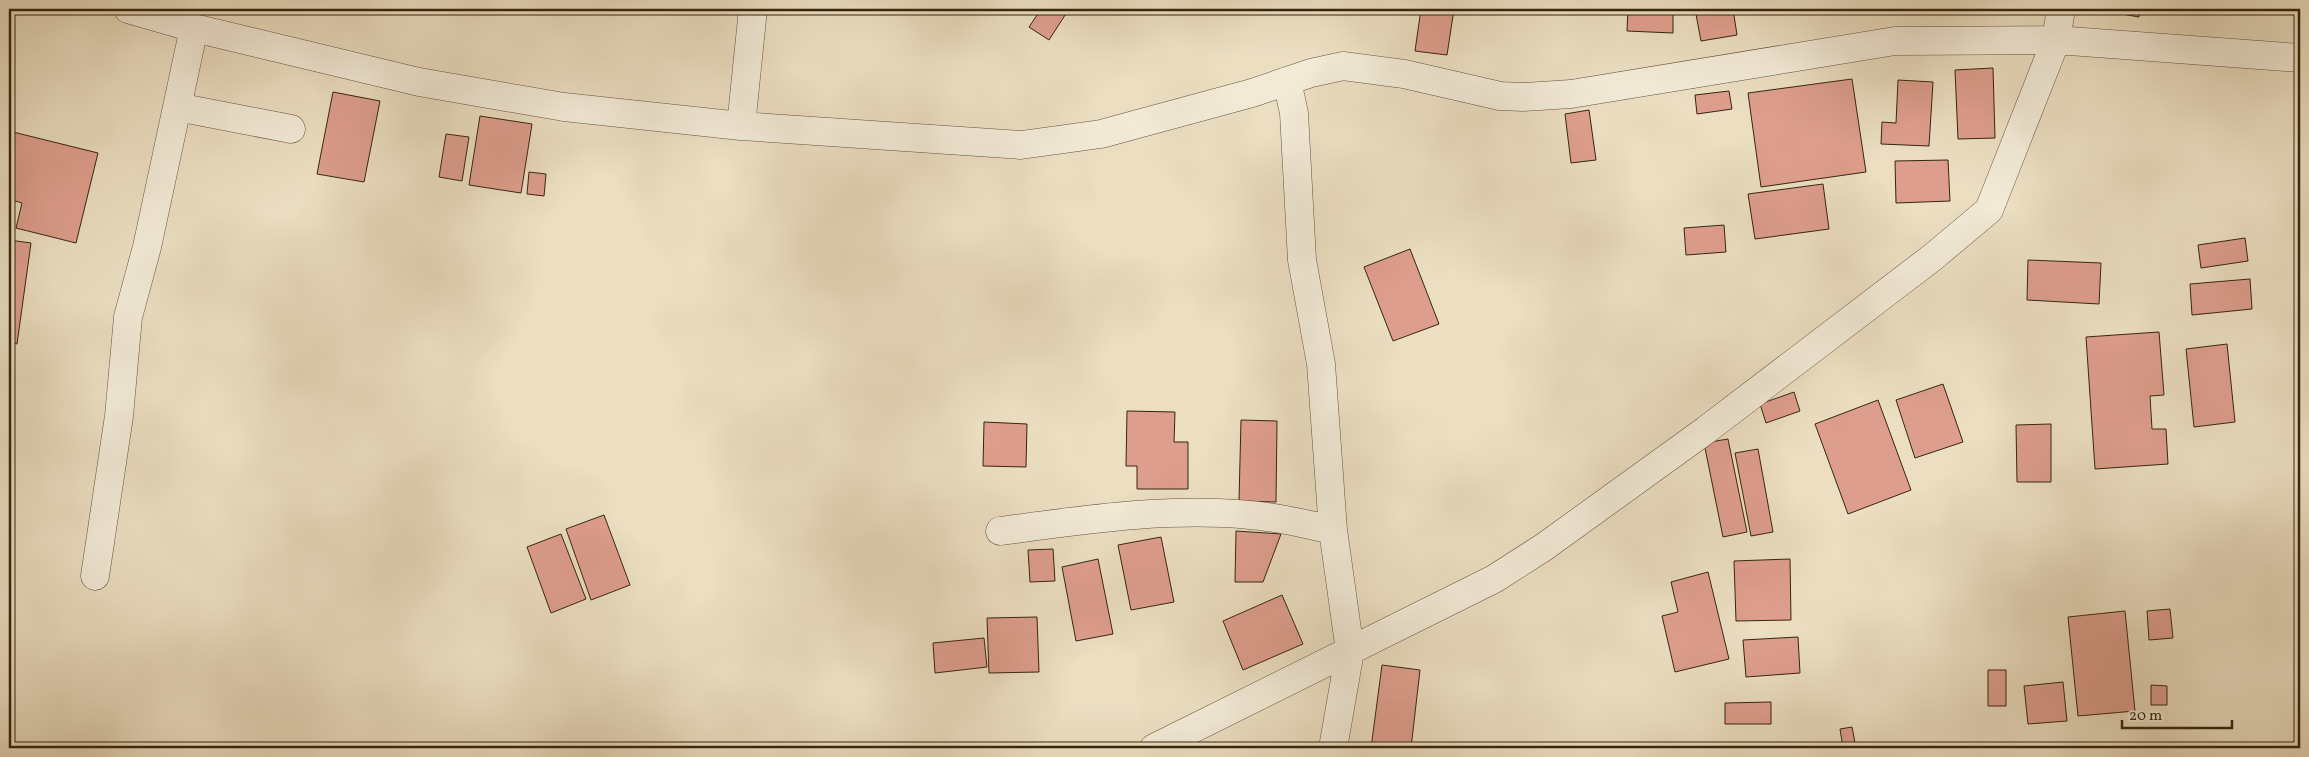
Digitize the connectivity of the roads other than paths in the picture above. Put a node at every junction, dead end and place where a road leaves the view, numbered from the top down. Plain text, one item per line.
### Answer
1 (128, 9) edge
2 (753, 9) edge
3 (2061, 9) edge
4 (194, 28) junction
5 (2056, 40) junction
6 (2300, 58) edge
7 (1286, 81) junction
8 (177, 107) junction
9 (740, 126) junction
10 (291, 129) dead end
11 (1333, 530) junction
12 (1000, 531) dead end
13 (95, 576) dead end
14 (1350, 650) junction
15 (1154, 748) edge
16 (1333, 748) edge

1 - 4 street
2 - 9 street
3 - 5 street
4 - 8 street
4 - 9 street
5 - 6 street
5 - 7 street
5 - 14 street
7 - 9 street
7 - 11 street
8 - 10 street
8 - 13 street
11 - 12 street
11 - 14 street
14 - 15 street
14 - 16 street

